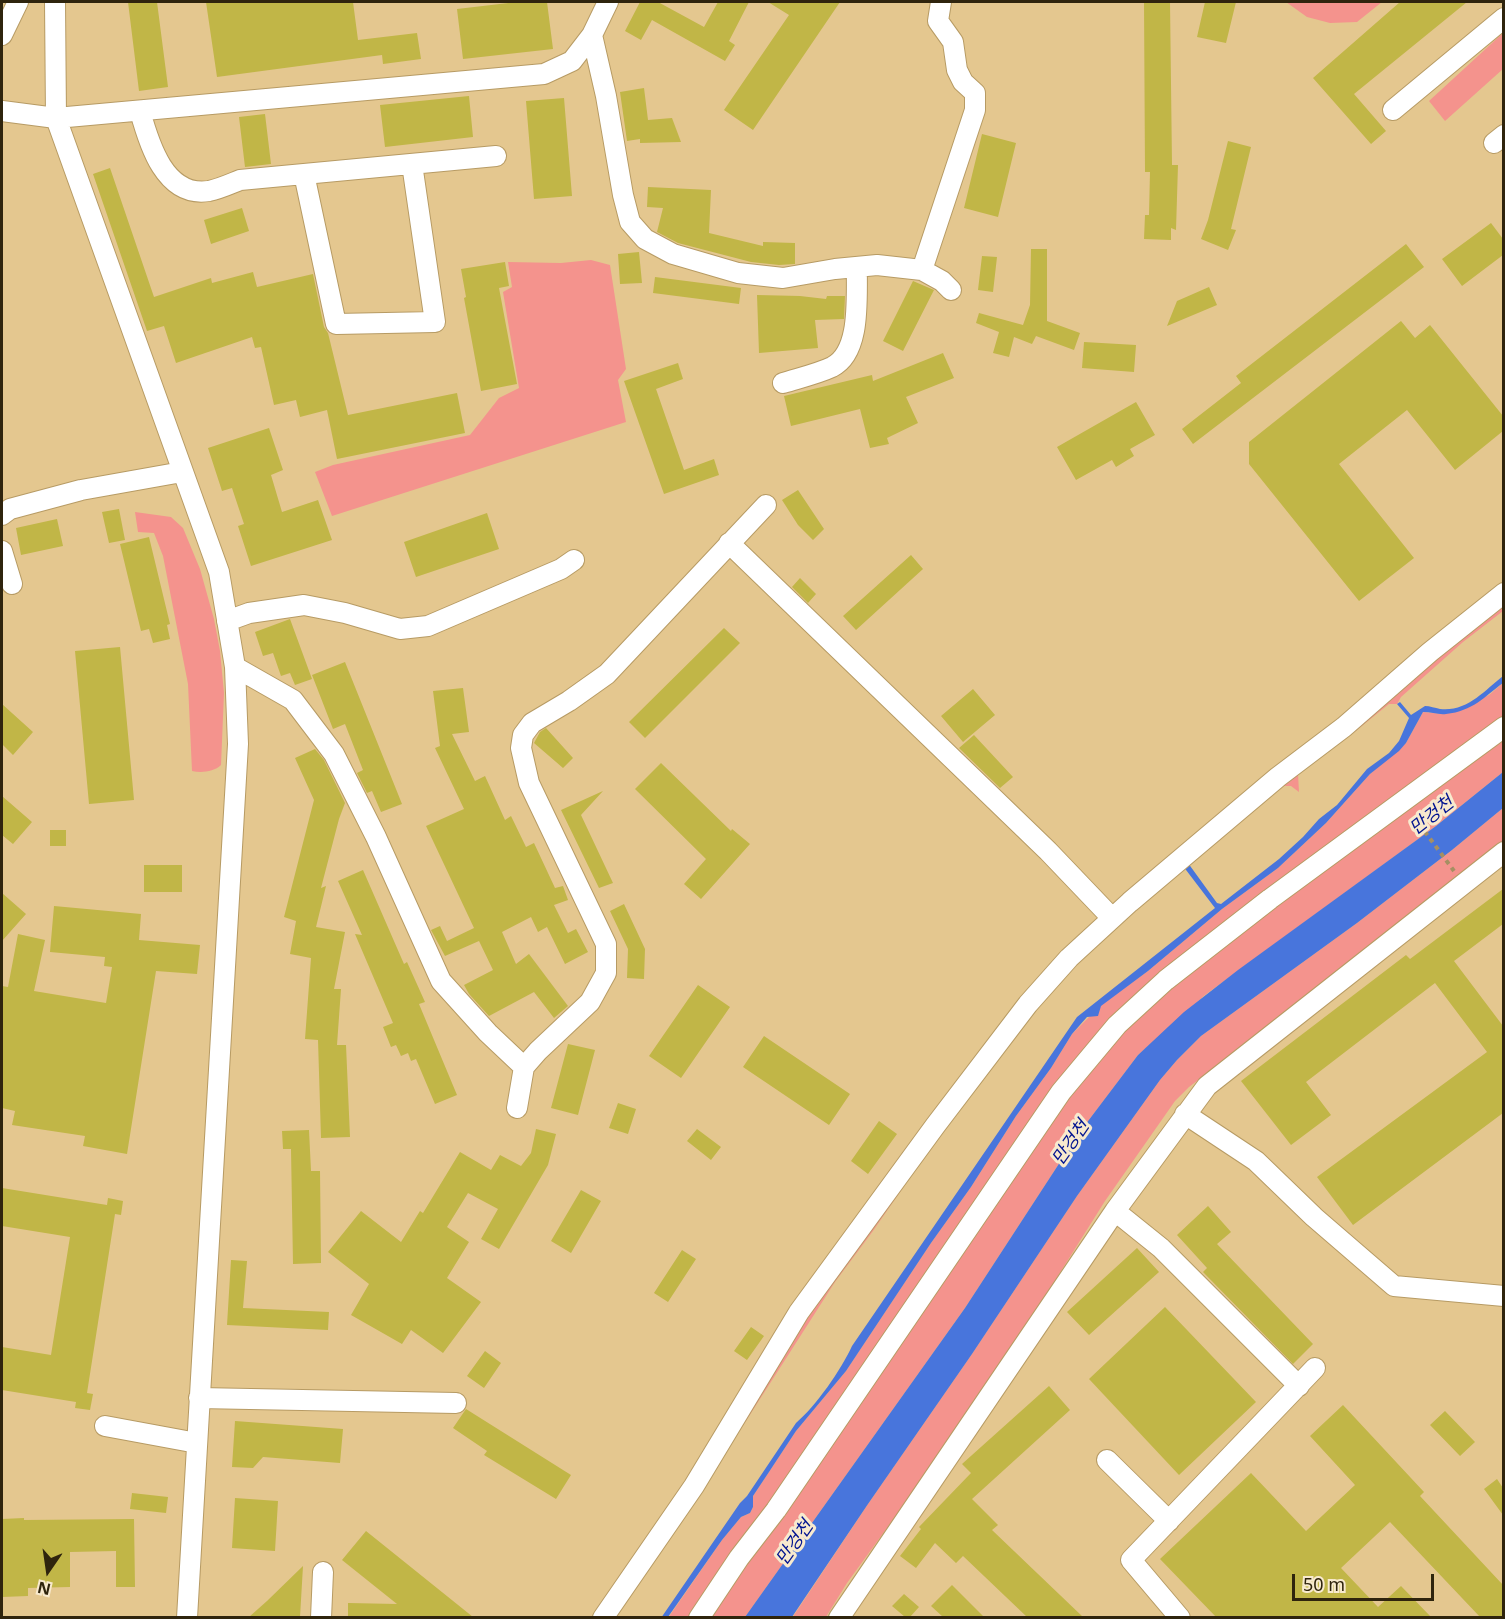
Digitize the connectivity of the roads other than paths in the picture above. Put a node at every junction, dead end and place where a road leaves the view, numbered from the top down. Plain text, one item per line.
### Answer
1 (18, 2) edge
2 (55, 2) edge
3 (608, 2) edge
4 (941, 2) edge
5 (1503, 18) edge
6 (2, 35) edge
7 (592, 35) junction
8 (1393, 110) dead end
9 (2, 111) edge
10 (140, 111) junction
11 (56, 118) junction
12 (496, 156) dead end
13 (412, 164) junction
14 (304, 174) junction
15 (857, 267) junction
16 (922, 270) junction
17 (951, 290) dead end
18 (783, 383) dead end
19 (182, 472) junction
20 (766, 505) dead end
21 (2, 515) edge
22 (729, 543) junction
23 (2, 551) edge
24 (574, 560) dead end
25 (12, 584) dead end
26 (1503, 593) edge
27 (227, 621) junction
28 (235, 667) junction
29 (1503, 728) edge
30 (1503, 852) edge
31 (1112, 918) junction
32 (524, 1067) junction
33 (517, 1108) dead end
34 (1185, 1114) junction
35 (1114, 1211) junction
36 (1503, 1296) edge
37 (1315, 1368) dead end
38 (1299, 1386) junction
39 (199, 1398) junction
40 (456, 1403) dead end
41 (105, 1426) dead end
42 (197, 1443) junction
43 (1107, 1461) dead end
44 (1169, 1521) junction
45 (323, 1572) dead end
46 (187, 1617) edge
47 (321, 1617) edge
48 (603, 1617) edge
49 (699, 1617) edge
50 (839, 1617) edge
51 (1180, 1617) edge

1 - 6 street
2 - 11 street
3 - 7 street
4 - 16 street
5 - 8 street
7 - 10 street
7 - 15 street
9 - 11 street
10 - 11 street
10 - 14 street
11 - 19 street
12 - 13 street
13 - 14 street
13 - 14 street
15 - 16 street
15 - 18 street
16 - 17 street
19 - 21 street
19 - 27 street
20 - 22 street
22 - 31 street
22 - 32 street
23 - 25 street
24 - 27 street
26 - 31 street
27 - 28 street
28 - 32 street
28 - 39 street
29 - 49 street
30 - 34 street
31 - 48 street
32 - 33 street
34 - 35 street
34 - 36 street
35 - 38 street
35 - 50 street
37 - 38 street
38 - 44 street
39 - 40 street
39 - 42 street
41 - 42 street
42 - 46 street
43 - 44 street
44 - 51 street
45 - 47 street

